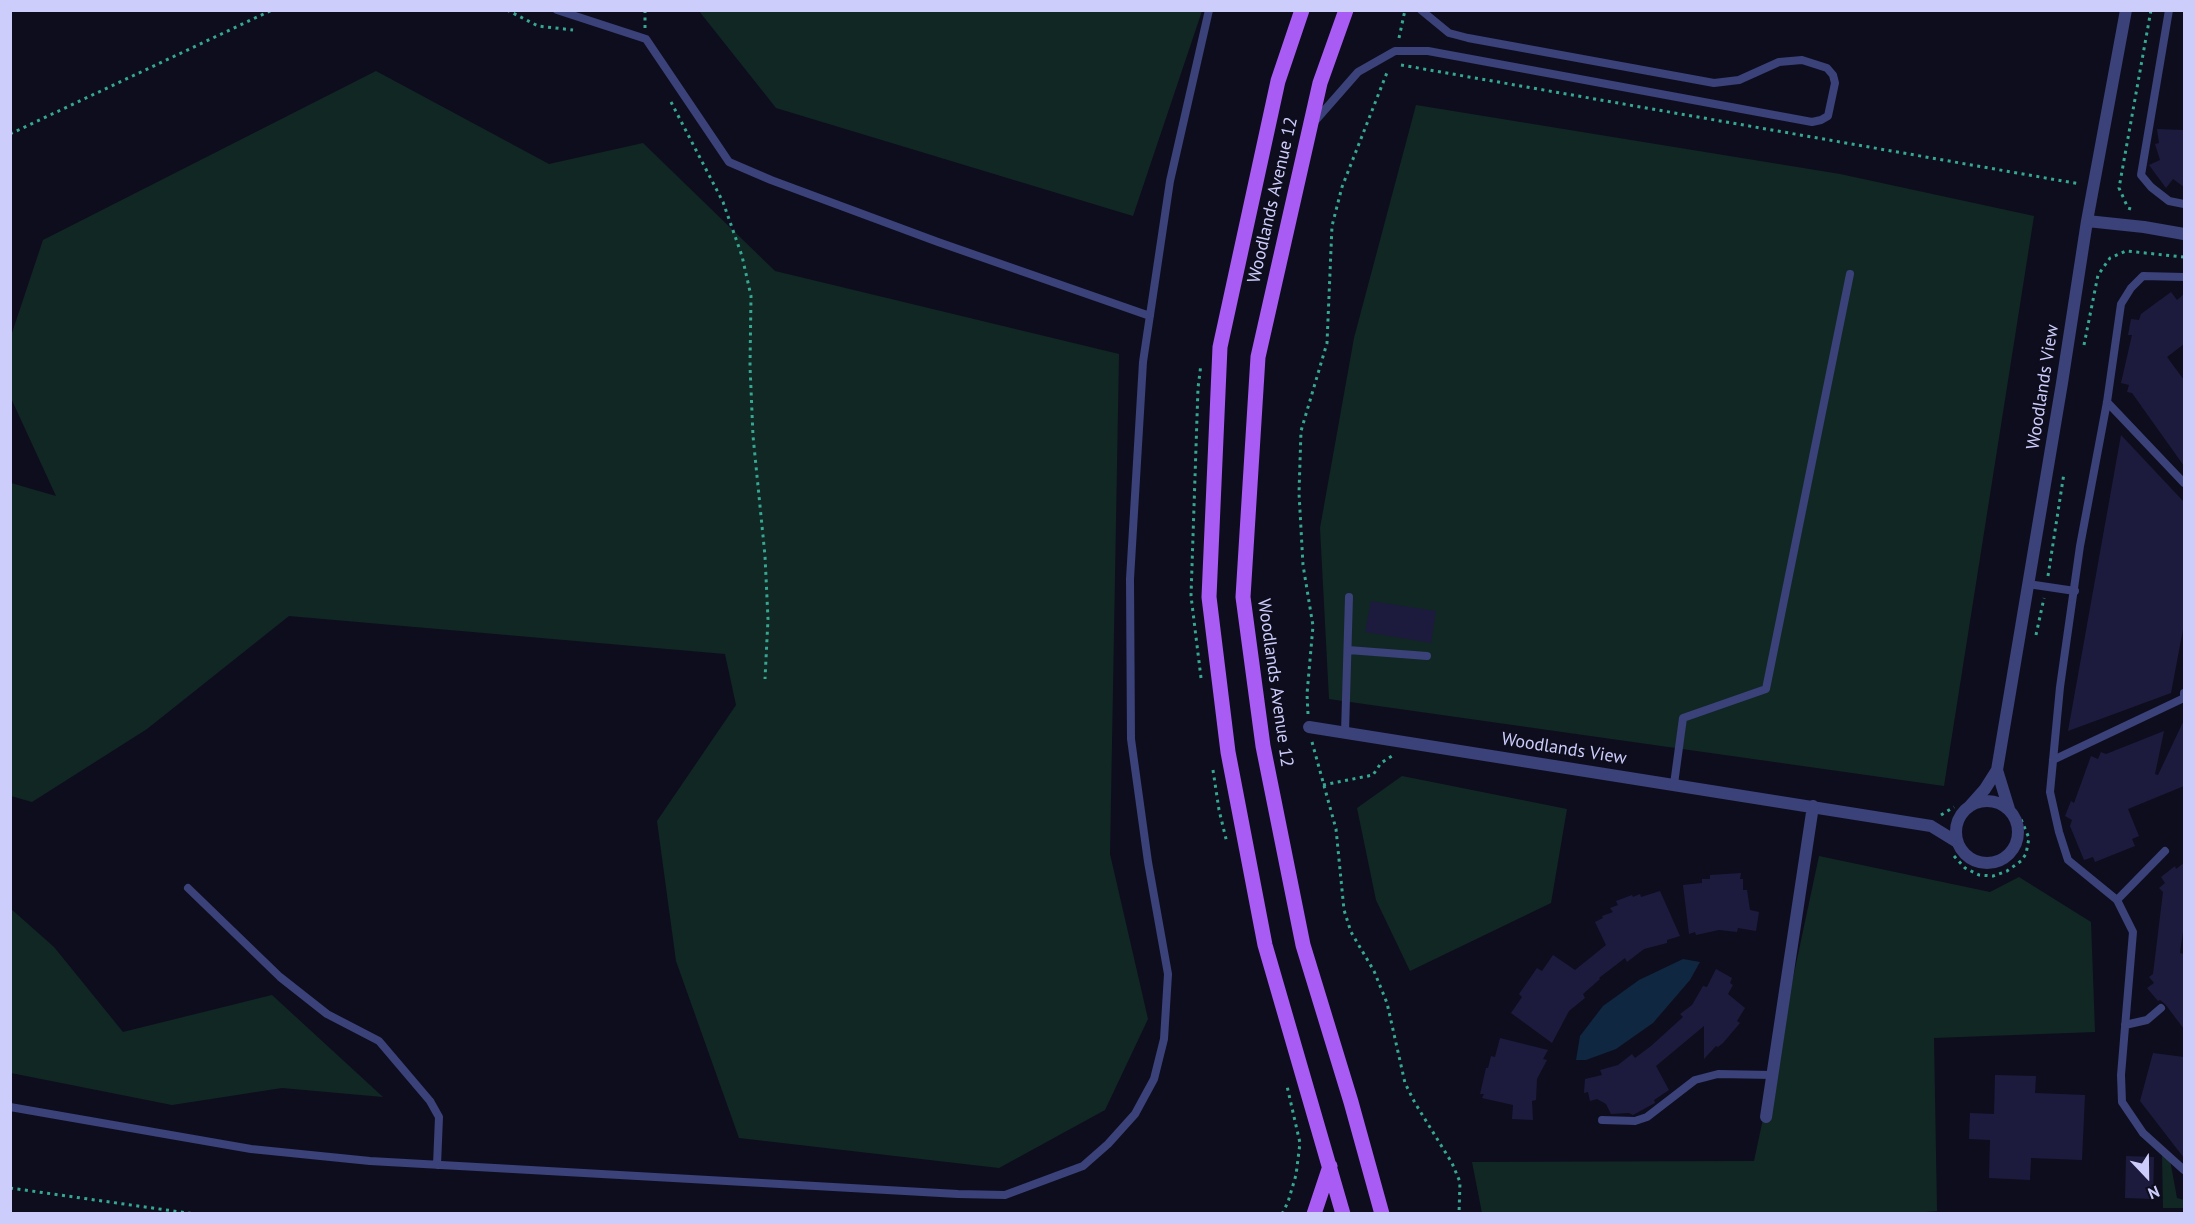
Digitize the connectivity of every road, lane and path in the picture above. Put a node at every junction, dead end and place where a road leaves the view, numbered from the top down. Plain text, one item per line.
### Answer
1 (272, 10) edge
2 (557, 10) edge
3 (1209, 10) edge
4 (1302, 10) edge
5 (1346, 10) edge
6 (1421, 10) edge
7 (2126, 10) edge
8 (2169, 10) edge
9 (1391, 63) dead end
10 (669, 97) dead end
11 (1310, 127) junction
12 (10, 134) edge
13 (2082, 184) dead end
14 (2184, 204) edge
15 (2087, 221) junction
16 (2184, 234) edge
17 (2184, 257) edge
18 (1850, 274) dead end
19 (2184, 277) edge
20 (1150, 316) junction
21 (2084, 345) dead end
22 (2107, 402) junction
23 (2064, 472) dead end
24 (2184, 483) edge
25 (2028, 584) junction
26 (2046, 587) junction
27 (2075, 591) junction
28 (1349, 597) dead end
29 (2035, 643) dead end
30 (1348, 650) junction
31 (1427, 656) dead end
32 (765, 679) dead end
33 (2184, 693) edge
34 (1309, 727) dead end
35 (1345, 732) junction
36 (1403, 757) dead end
37 (2054, 760) junction
38 (1997, 770) junction
39 (1674, 784) junction
40 (1323, 785) dead end
41 (1965, 804) junction
42 (1813, 806) junction
43 (2014, 811) junction
44 (1959, 818) junction
45 (1934, 821) junction
46 (1957, 842) junction
47 (2165, 851) dead end
48 (1953, 855) dead end
49 (188, 888) dead end
50 (2117, 900) junction
51 (2161, 1008) dead end
52 (2125, 1025) junction
53 (1772, 1075) junction
54 (10, 1107) edge
55 (1766, 1117) dead end
56 (1602, 1120) dead end
57 (437, 1165) junction
58 (1330, 1166) junction
59 (2184, 1170) edge
60 (10, 1188) edge
61 (195, 1214) edge
62 (1314, 1214) edge
63 (1343, 1214) edge
64 (1382, 1214) edge

1 - 12 path
2 - 20 lane
3 - 20 lane
4 - 58 main road, Woodlands Avenue 12
5 - 11 main road, Woodlands Avenue 12
6 - 11 lane
7 - 15 street, Woodlands View
8 - 14 lane
9 - 13 path
10 - 32 path
11 - 64 main road, Woodlands Avenue 12
15 - 16 street
15 - 25 street, Woodlands View
17 - 21 path
18 - 39 lane
19 - 22 lane
20 - 57 lane
22 - 24 lane
22 - 27 lane
23 - 26 path
25 - 26 lane
25 - 38 street, Woodlands View
26 - 27 lane
26 - 29 path
27 - 37 lane
28 - 30 lane
30 - 31 lane
30 - 35 lane
33 - 37 lane
34 - 35 street, Woodlands View
35 - 39 street, Woodlands View
36 - 40 path
37 - 50 lane
38 - 41 street, Woodlands View
38 - 43 street, Woodlands View
39 - 42 street, Woodlands View
41 - 43 street
41 - 44 street, Woodlands View
41 - 45 path
42 - 45 street, Woodlands View
42 - 53 street
43 - 46 street, Woodlands View
43 - 48 path
44 - 45 street, Woodlands View
44 - 46 street
45 - 46 street, Woodlands View
47 - 50 lane
49 - 57 lane
50 - 52 lane
51 - 52 lane
52 - 59 lane
53 - 55 street
53 - 56 lane
54 - 57 lane
58 - 62 main road
58 - 63 main road, Woodlands Avenue 12
60 - 61 path

